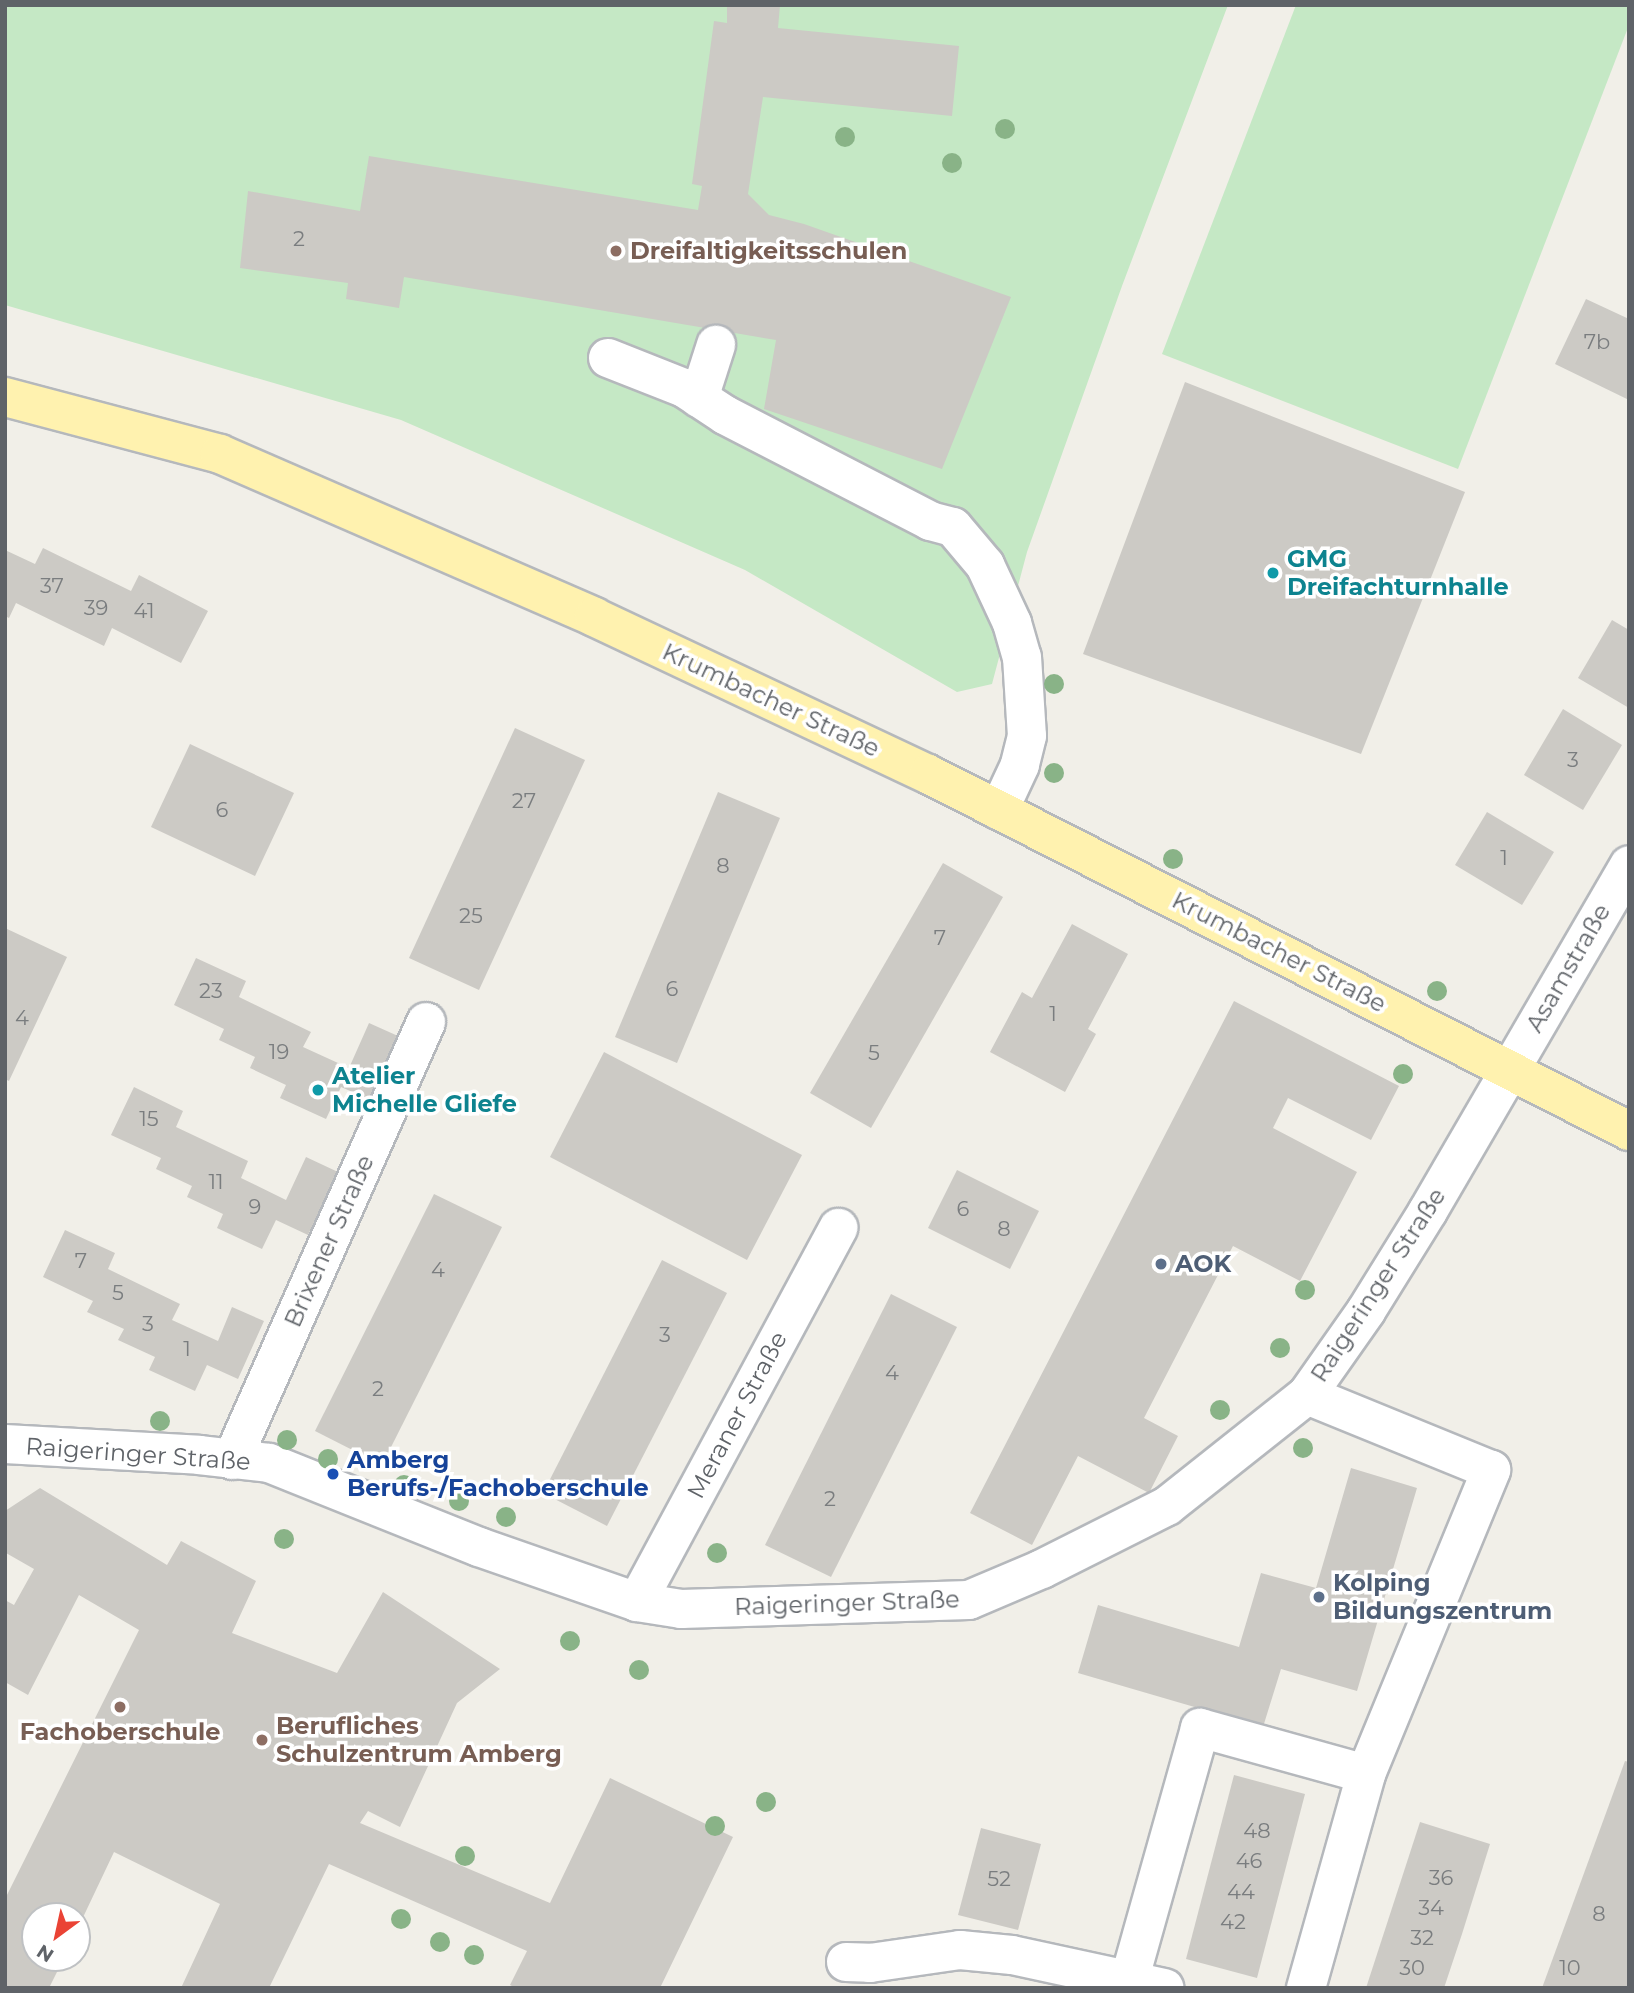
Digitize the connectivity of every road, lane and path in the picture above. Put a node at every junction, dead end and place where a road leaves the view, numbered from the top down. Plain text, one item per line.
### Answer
1 (716, 345) dead end
2 (608, 358) dead end
3 (5, 397) edge
4 (699, 398) junction
5 (999, 810) junction
6 (1629, 865) edge
7 (426, 1022) dead end
8 (1507, 1072) junction
9 (1629, 1131) edge
10 (838, 1228) dead end
11 (1307, 1395) junction
12 (5, 1444) edge
13 (232, 1460) junction
14 (637, 1602) junction
15 (1366, 1774) junction
16 (846, 1962) dead end
17 (1147, 1984) edge
18 (1306, 1988) edge

1 - 4 street
2 - 4 street
3 - 5 main road, Krumbacher Straße
4 - 5 street
5 - 8 main road, Krumbacher Straße
6 - 8 street, Asamstraße
7 - 13 street, Brixener Straße
8 - 9 main road
8 - 11 street, Raigeringer Straße
10 - 14 street, Meraner Straße
11 - 14 street, Raigeringer Straße
11 - 15 street
12 - 13 street, Raigeringer Straße
13 - 14 street, Raigeringer Straße
15 - 17 street
15 - 18 street
16 - 17 street

